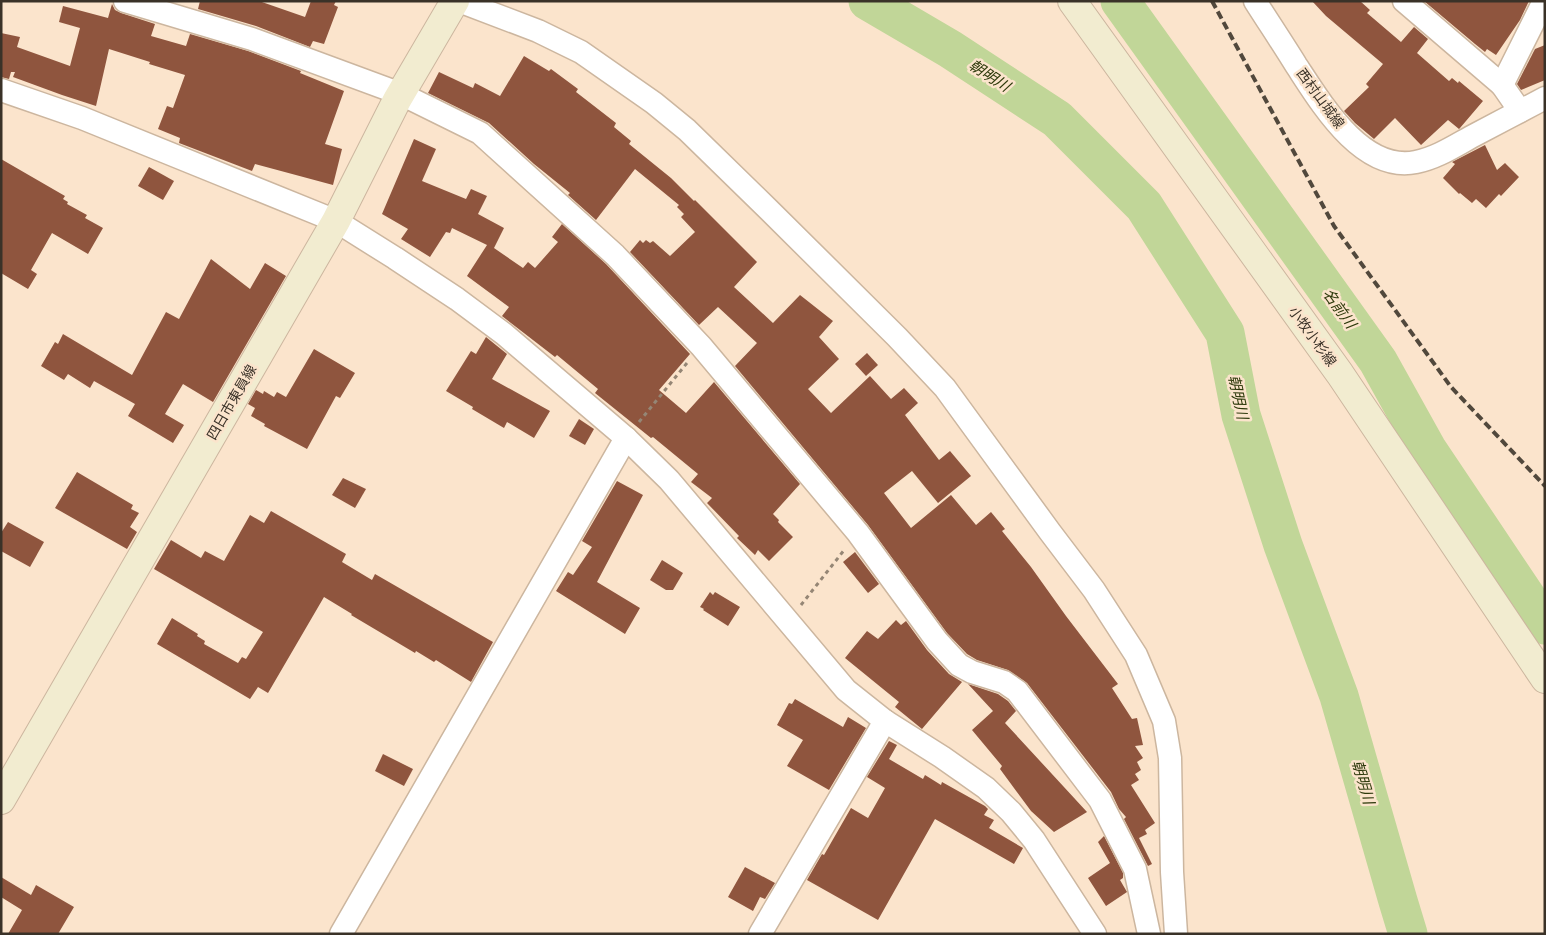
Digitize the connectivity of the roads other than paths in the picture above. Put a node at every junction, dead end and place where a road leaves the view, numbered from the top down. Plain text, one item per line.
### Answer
1 (125, 1) edge
2 (457, 1) edge
3 (1072, 1) edge
4 (1255, 1) edge
5 (1404, 1) edge
6 (1544, 1) edge
7 (1502, 85) junction
8 (1, 90) edge
9 (401, 94) junction
10 (1545, 98) edge
11 (1520, 111) junction
12 (336, 221) junction
13 (626, 438) junction
14 (1545, 678) edge
15 (885, 721) junction
16 (1, 800) edge
17 (341, 934) edge
18 (760, 934) edge
19 (1095, 934) edge
20 (1149, 934) edge
21 (1176, 934) edge

1 - 9 street
2 - 9 main road, 四日市東員線
2 - 21 street
3 - 14 main road, 小牧小杉線
4 - 11 street, 西村山城線
5 - 7 street
6 - 7 street
7 - 11 street
8 - 12 street
9 - 12 main road, 四日市東員線
9 - 20 street
10 - 11 street, 西村山城線
12 - 13 street
12 - 16 main road, 四日市東員線
13 - 15 street
13 - 17 street
15 - 18 street
15 - 19 street

